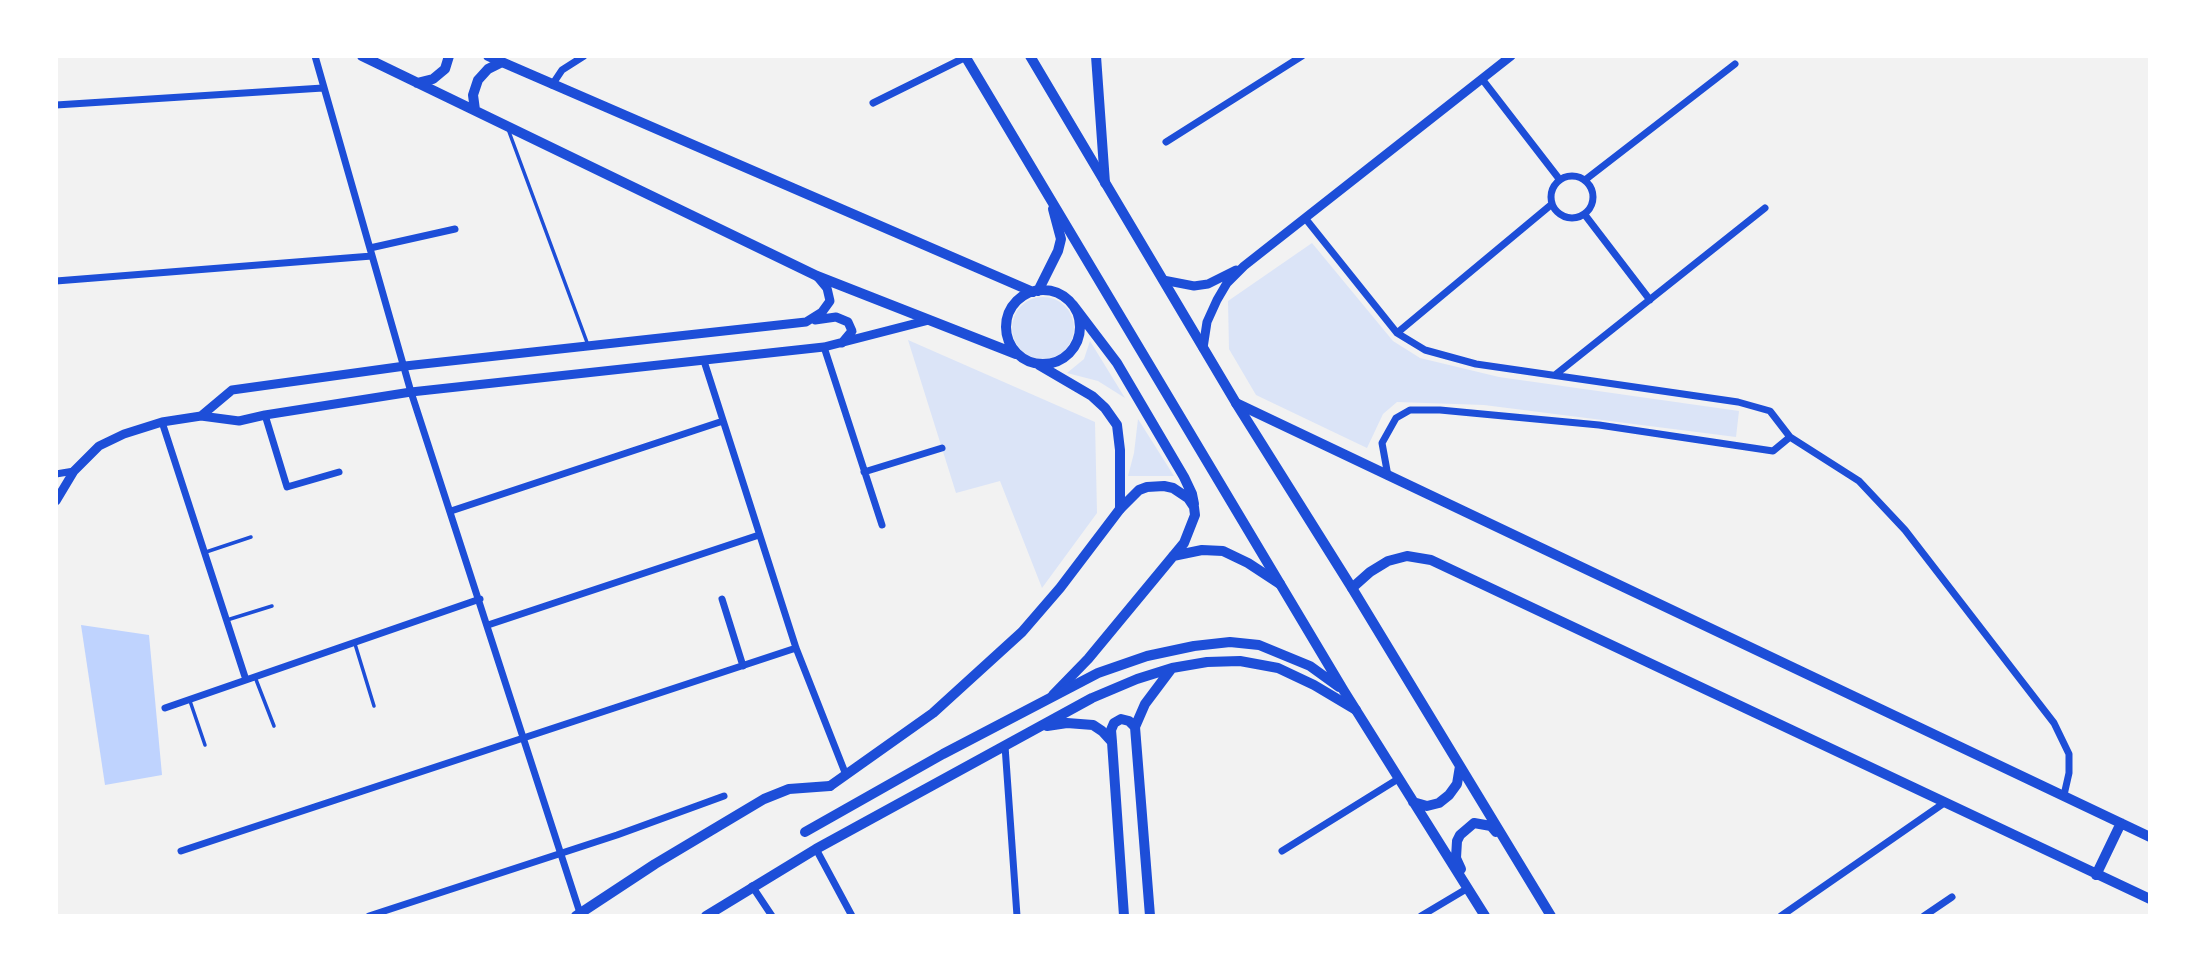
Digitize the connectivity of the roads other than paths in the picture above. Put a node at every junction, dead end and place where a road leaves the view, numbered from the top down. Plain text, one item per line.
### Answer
1 (315, 56) edge
2 (362, 56) edge
3 (449, 56) edge
4 (488, 56) edge
5 (584, 56) edge
6 (1030, 56) edge
7 (1096, 56) edge
8 (1302, 56) edge
9 (1511, 56) edge
10 (966, 57) edge
11 (502, 62) junction
12 (1735, 64) dead end
13 (1482, 79) junction
14 (417, 83) junction
15 (552, 85) junction
16 (323, 88) junction
17 (873, 103) dead end
18 (56, 105) edge
19 (475, 110) junction
20 (507, 127) junction
21 (1166, 142) dead end
22 (1560, 180) junction
23 (1585, 180) junction
24 (1105, 183) junction
25 (1052, 202) junction
26 (1552, 204) junction
27 (1765, 208) dead end
28 (1585, 215) junction
29 (1305, 218) junction
30 (455, 229) dead end
31 (371, 252) junction
32 (1244, 266) junction
33 (817, 276) junction
34 (1163, 280) junction
35 (56, 281) edge
36 (1036, 291) junction
37 (1650, 300) junction
38 (1073, 305) junction
39 (929, 320) junction
40 (806, 322) junction
41 (1396, 333) junction
42 (841, 344) junction
43 (589, 347) junction
44 (824, 347) junction
45 (1203, 348) junction
46 (1016, 354) junction
47 (704, 361) junction
48 (1036, 364) junction
49 (405, 366) junction
50 (1555, 375) junction
51 (411, 392) junction
52 (1236, 403) junction
53 (265, 415) junction
54 (201, 416) junction
55 (723, 421) junction
56 (162, 422) junction
57 (1790, 437) junction
58 (942, 448) dead end
59 (74, 471) junction
60 (339, 472) dead end
61 (864, 472) junction
62 (56, 474) edge
63 (1388, 477) junction
64 (56, 501) edge
65 (1194, 507) junction
66 (1120, 509) junction
67 (451, 511) junction
68 (882, 525) dead end
69 (759, 535) junction
70 (251, 537) dead end
71 (205, 553) junction
72 (1173, 556) junction
73 (1284, 587) junction
74 (1352, 588) junction
75 (480, 599) junction
76 (722, 599) dead end
77 (272, 606) dead end
78 (227, 621) junction
79 (488, 625) junction
80 (355, 642) junction
81 (796, 648) junction
82 (743, 666) junction
83 (1172, 668) junction
84 (256, 677) junction
85 (246, 680) junction
86 (1344, 691) junction
87 (190, 699) junction
88 (1048, 699) junction
89 (374, 706) dead end
90 (164, 708) dead end
91 (1357, 711) junction
92 (274, 726) dead end
93 (1038, 727) junction
94 (1135, 727) junction
95 (525, 738) junction
96 (1112, 742) junction
97 (205, 745) dead end
98 (1004, 746) junction
99 (1460, 766) junction
100 (846, 775) junction
101 (1398, 779) junction
102 (2064, 795) junction
103 (724, 796) dead end
104 (1413, 802) junction
105 (1944, 803) junction
106 (2121, 823) junction
107 (805, 832) dead end
108 (2150, 837) edge
109 (1507, 844) junction
110 (816, 849) junction
111 (181, 851) dead end
112 (1282, 851) dead end
113 (562, 853) junction
114 (2096, 875) junction
115 (752, 886) junction
116 (1468, 888) junction
117 (1952, 898) dead end
118 (2150, 899) edge
119 (578, 915) edge
120 (369, 916) edge
121 (706, 916) edge
122 (772, 916) edge
123 (852, 916) edge
124 (1017, 916) edge
125 (1124, 916) edge
126 (1150, 916) edge
127 (1421, 916) edge
128 (1485, 916) edge
129 (1551, 916) edge
130 (1781, 916) edge
131 (1924, 916) edge

1 - 16 street
2 - 14 main road
3 - 14 main road
4 - 11 main road
5 - 15 street
6 - 24 main road
7 - 24 main road
8 - 21 street
9 - 13 street
10 - 17 street
10 - 25 main road
11 - 15 main road
11 - 19 main road
12 - 23 street
13 - 22 street
13 - 29 street
14 - 19 main road
15 - 36 main road
16 - 18 street
16 - 31 street
19 - 20 main road
20 - 33 main road
20 - 43 lane
22 - 23 street
22 - 26 street
23 - 28 street
24 - 34 main road
25 - 36 main road
25 - 73 main road
26 - 28 street
26 - 41 street
27 - 37 street
28 - 37 street
29 - 32 street
29 - 41 street
30 - 31 street
31 - 35 street
31 - 49 street
32 - 34 street
32 - 45 street
33 - 39 main road
33 - 40 street
34 - 45 main road
36 - 38 main road
36 - 46 main road
37 - 50 street
38 - 48 main road
38 - 65 main road
39 - 42 street
39 - 46 main road
40 - 42 street
40 - 43 street
41 - 50 street
42 - 44 street
43 - 49 street
44 - 47 street
44 - 61 street
45 - 52 main road
46 - 48 main road
47 - 51 street
47 - 55 street
48 - 66 main road
49 - 51 street
49 - 54 street
50 - 57 street
51 - 53 street
51 - 67 street
52 - 63 main road
52 - 74 main road
53 - 54 street
53 - 60 street
54 - 56 street
55 - 67 street
55 - 69 street
56 - 59 street
56 - 71 street
57 - 63 street
57 - 102 street
58 - 61 street
59 - 62 street
59 - 64 street
61 - 68 street
63 - 102 main road
65 - 66 main road
65 - 72 main road
66 - 100 main road
67 - 75 street
69 - 79 street
69 - 81 street
70 - 71 lane
71 - 78 street
72 - 73 main road
72 - 88 main road
73 - 86 main road
74 - 99 main road
74 - 105 main road
75 - 79 street
75 - 80 street
76 - 82 street
77 - 78 lane
78 - 85 street
79 - 95 street
80 - 84 street
80 - 89 lane
81 - 82 street
81 - 100 street
82 - 95 street
83 - 91 main road
83 - 93 main road
83 - 94 main road
84 - 85 street
84 - 92 lane
85 - 87 street
86 - 88 main road
86 - 91 main road
87 - 90 street
87 - 97 lane
88 - 107 main road
91 - 101 main road
93 - 96 main road
93 - 98 main road
94 - 96 main road
94 - 126 main road
95 - 111 street
95 - 113 street
96 - 125 main road
98 - 110 main road
98 - 124 street
99 - 104 main road
99 - 109 main road
100 - 119 main road
101 - 104 main road
101 - 112 street
102 - 106 main road
103 - 113 street
104 - 116 main road
105 - 114 main road
105 - 130 street
106 - 108 main road
106 - 114 main road
109 - 116 main road
109 - 129 main road
110 - 115 main road
110 - 123 street
113 - 119 street
113 - 120 street
114 - 118 main road
115 - 121 main road
115 - 122 street
116 - 127 street
116 - 128 main road
117 - 131 street

